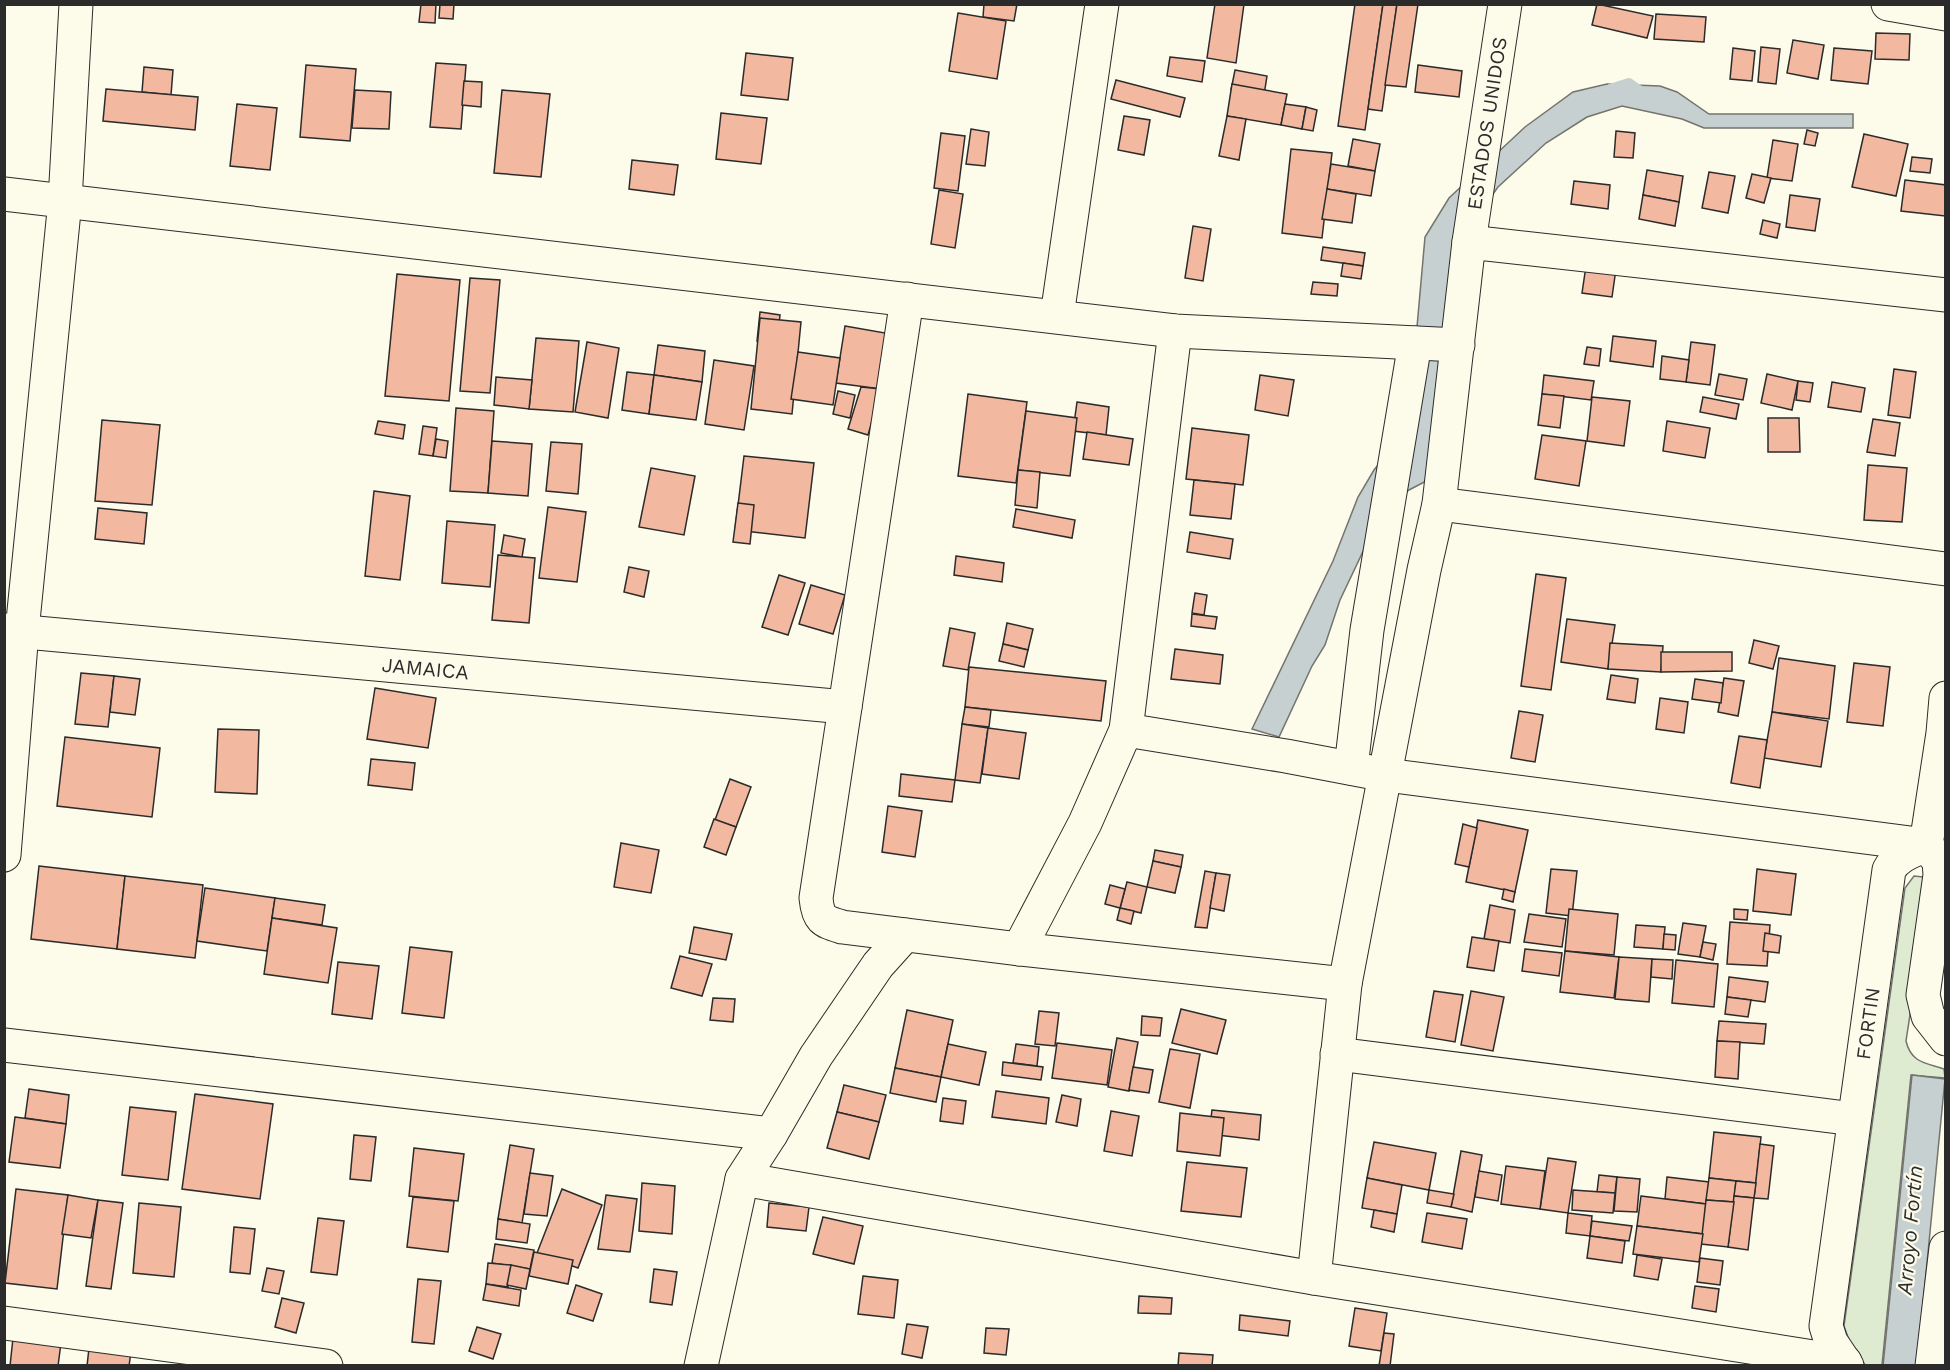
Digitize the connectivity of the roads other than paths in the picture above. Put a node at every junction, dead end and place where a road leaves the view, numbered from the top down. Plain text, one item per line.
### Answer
1 (76, 4) edge
2 (1102, 4) edge
3 (1505, 4) edge
4 (1888, 4) edge
5 (1946, 14) edge
6 (4, 194) edge
7 (65, 201) junction
8 (1469, 242) junction
9 (1946, 295) edge
10 (907, 299) junction
11 (1057, 316) junction
12 (1175, 331) junction
13 (1415, 343) junction
14 (1458, 345) junction
15 (1438, 504) junction
16 (1946, 569) edge
17 (13, 631) edge
18 (1946, 698) edge
19 (845, 707) junction
20 (1126, 729) junction
21 (1944, 733) edge
22 (1351, 768) junction
23 (1386, 774) junction
24 (1926, 845) junction
25 (4, 855) edge
26 (905, 935) junction
27 (1019, 949) junction
28 (1345, 984) junction
29 (1946, 1039) edge
30 (4, 1045) edge
31 (1337, 1054) junction
32 (1854, 1119) junction
33 (771, 1134) junction
34 (742, 1179) junction
35 (1946, 1248) edge
36 (1314, 1278) junction
37 (4, 1323) edge
38 (1846, 1364) edge
39 (326, 1365) edge
40 (701, 1365) edge
41 (1932, 1365) edge

1 - 7 street
2 - 11 street
3 - 8 street, ESTADOS UNIDOS
4 - 5 street
6 - 7 street
7 - 10 street
7 - 17 street
8 - 9 street
8 - 14 street, ESTADOS UNIDOS
10 - 11 street
10 - 19 street
11 - 12 street
12 - 13 street
12 - 20 street
13 - 14 street
13 - 22 street
14 - 15 street, ESTADOS UNIDOS
15 - 16 street
15 - 23 street, ESTADOS UNIDOS
17 - 19 street, JAMAICA
17 - 25 street
18 - 21 street
19 - 26 street
20 - 22 street
20 - 27 street
21 - 24 street
22 - 23 street
23 - 24 street
23 - 28 street, ESTADOS UNIDOS
24 - 29 street
24 - 32 street, FORTIN
26 - 27 street
26 - 33 street
27 - 28 street
28 - 31 street, ESTADOS UNIDOS
30 - 33 street
31 - 32 street
31 - 36 street, ESTADOS UNIDOS
32 - 38 street, FORTIN
33 - 34 street
34 - 36 street
34 - 40 street
35 - 41 street
36 - 38 street
37 - 39 street

